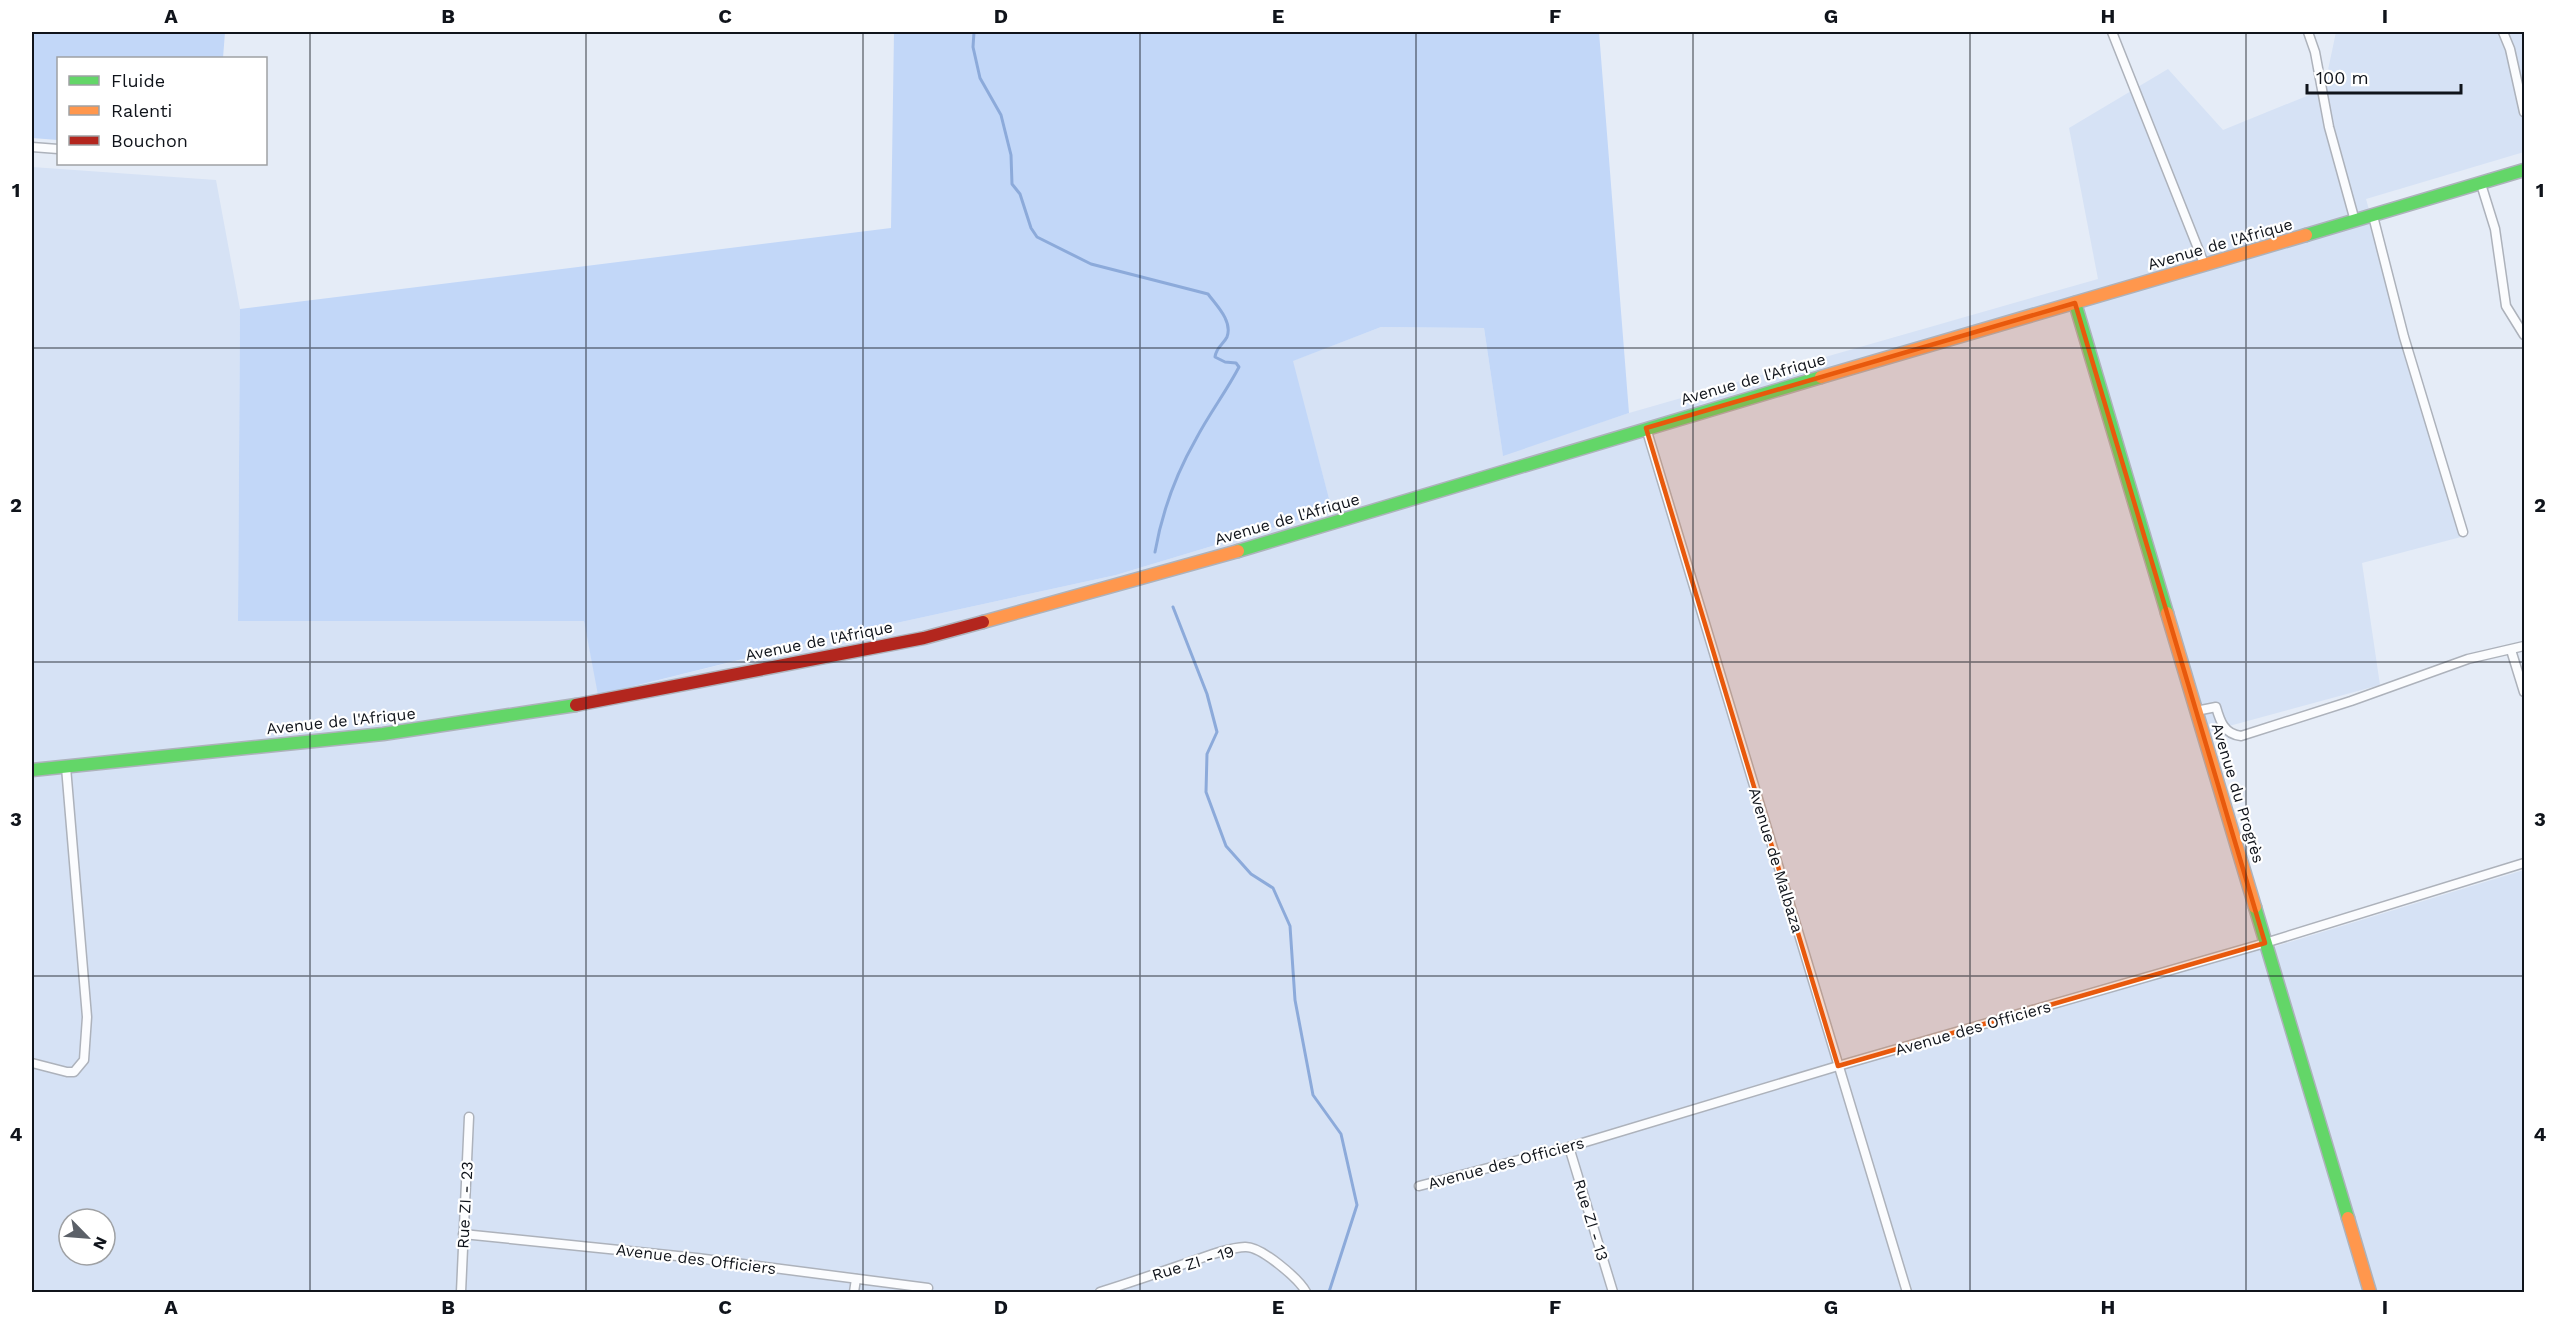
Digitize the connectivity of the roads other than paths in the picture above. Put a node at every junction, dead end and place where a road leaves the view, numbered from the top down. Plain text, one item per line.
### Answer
1 (2112, 32) edge
2 (2308, 32) edge
3 (2503, 32) edge
4 (2524, 112) edge
5 (32, 147) edge
6 (57, 149) edge
7 (2524, 170) edge
8 (2481, 184) junction
9 (2373, 216) junction
10 (2355, 221) junction
11 (2205, 266) junction
12 (2075, 303) junction
13 (2524, 335) edge
14 (1646, 428) junction
15 (2463, 532) dead end
16 (2524, 646) edge
17 (2511, 650) junction
18 (2524, 692) edge
19 (2196, 711) junction
20 (66, 767) junction
21 (32, 770) edge
22 (2524, 862) edge
23 (2265, 943) junction
24 (32, 1063) edge
25 (1838, 1066) junction
26 (469, 1117) dead end
27 (1569, 1147) junction
28 (1419, 1186) dead end
29 (463, 1234) junction
30 (856, 1279) junction
31 (928, 1288) dead end
32 (460, 1293) edge
33 (854, 1293) edge
34 (1100, 1293) edge
35 (1306, 1293) edge
36 (1612, 1293) edge
37 (1907, 1293) edge
38 (2370, 1293) edge

1 - 11 street
2 - 10 street
3 - 4 street
5 - 6 street
7 - 8 main road, Avenue de l'Afrique
8 - 9 main road, Avenue de l'Afrique
8 - 13 street
9 - 10 main road, Avenue de l'Afrique
9 - 15 street
10 - 11 main road, Avenue de l'Afrique
11 - 12 main road, Avenue de l'Afrique
12 - 14 main road, Avenue de l'Afrique
12 - 19 main road, Avenue du Progrès
14 - 20 main road, Avenue de l'Afrique
14 - 25 street, Avenue de Malbaza
16 - 17 street
17 - 18 street
17 - 19 street
19 - 23 main road, Avenue du Progrès
20 - 21 main road, Avenue de l'Afrique
20 - 24 street
22 - 23 street, Avenue des Officiers
23 - 25 street, Avenue des Officiers
23 - 38 main road, Avenue du Progrès
25 - 27 street, Avenue des Officiers
25 - 37 street, Avenue de Malbaza
26 - 29 street, Rue ZI - 23
27 - 28 street, Avenue des Officiers
27 - 36 street, Rue ZI - 13
29 - 30 street, Avenue des Officiers
29 - 32 street, Rue ZI - 23
30 - 31 street, Avenue des Officiers
30 - 33 street
34 - 35 street, Rue ZI - 19

